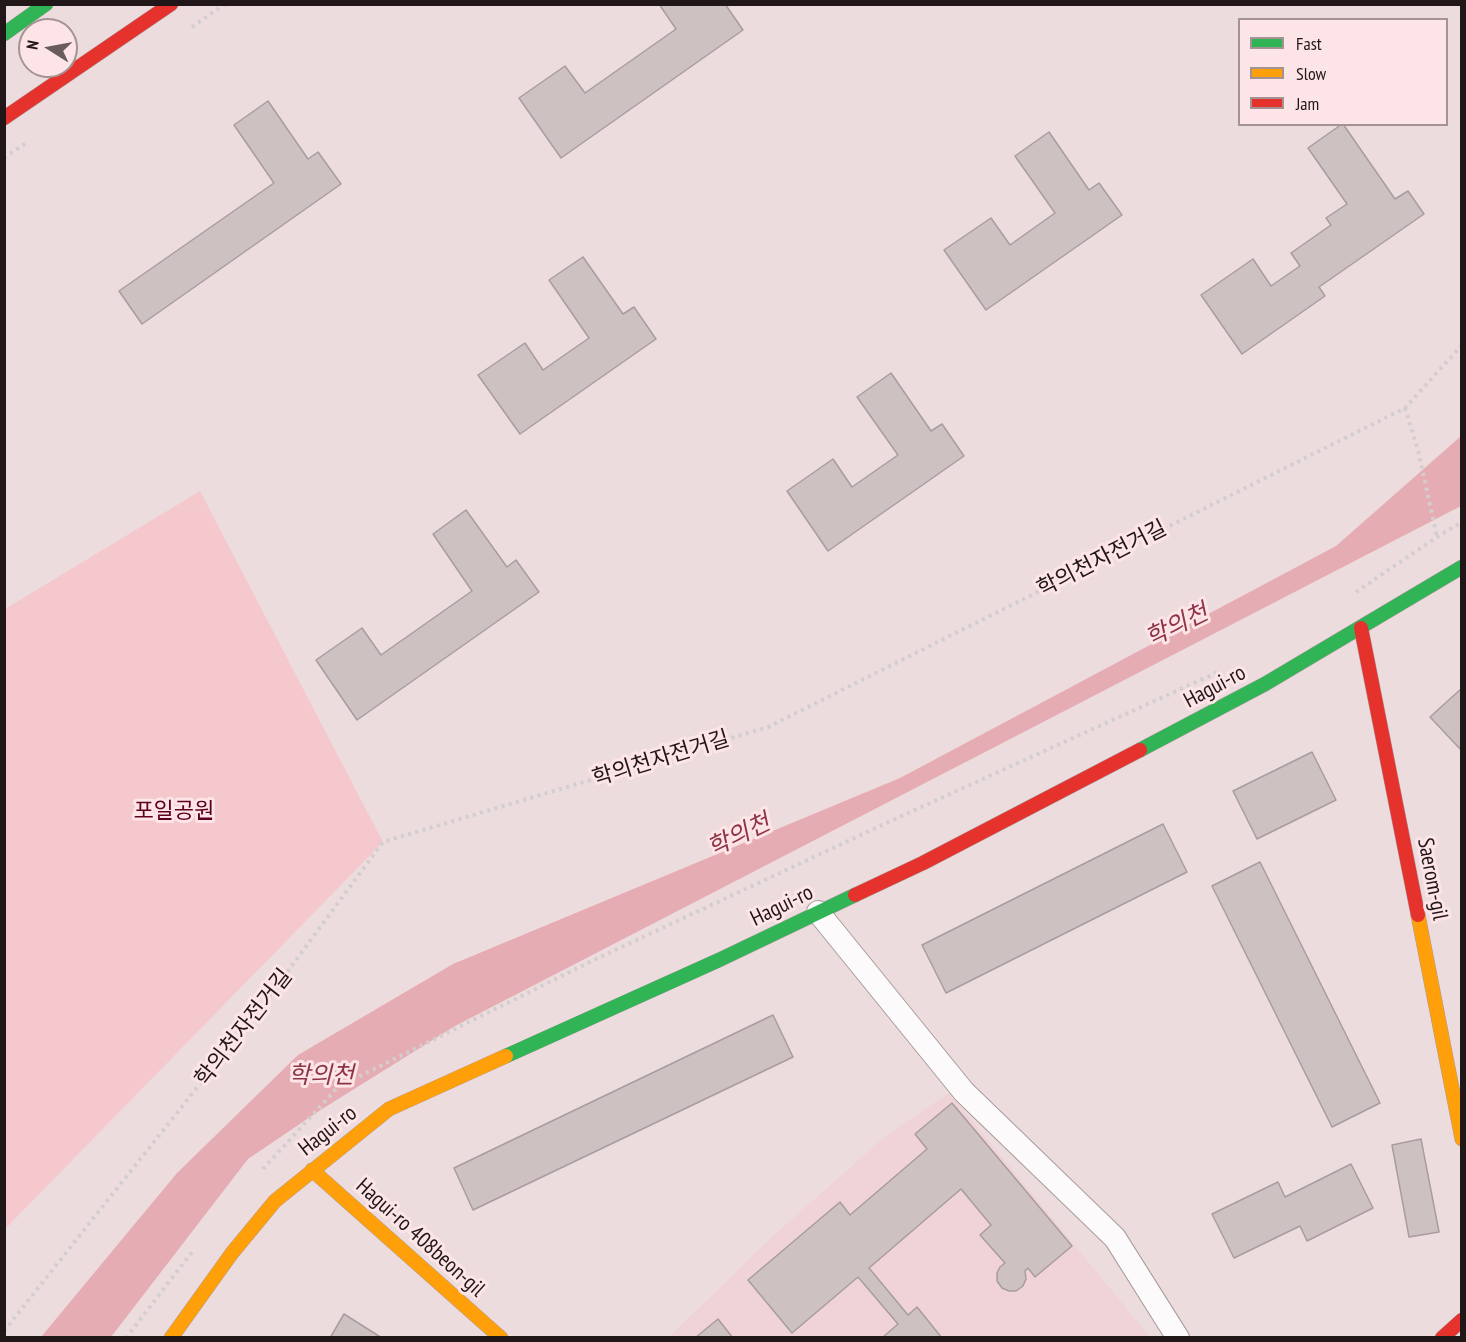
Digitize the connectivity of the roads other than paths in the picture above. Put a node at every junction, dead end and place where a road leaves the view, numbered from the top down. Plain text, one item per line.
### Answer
1 (46, 4) edge
2 (171, 4) edge
3 (4, 34) edge
4 (4, 118) edge
5 (1461, 567) edge
6 (1361, 628) junction
7 (818, 912) junction
8 (1461, 1138) edge
9 (312, 1170) junction
10 (1461, 1320) edge
11 (171, 1338) edge
12 (501, 1338) edge
13 (1178, 1338) edge
14 (1442, 1338) edge

1 - 3 street
2 - 4 street
5 - 6 street, Hagui-ro
6 - 7 street, Hagui-ro
6 - 8 street, Saerom-gil
7 - 9 street, Hagui-ro
7 - 13 street
9 - 11 street, Hagui-ro
9 - 12 street, Hagui-ro 408beon-gil
10 - 14 street

